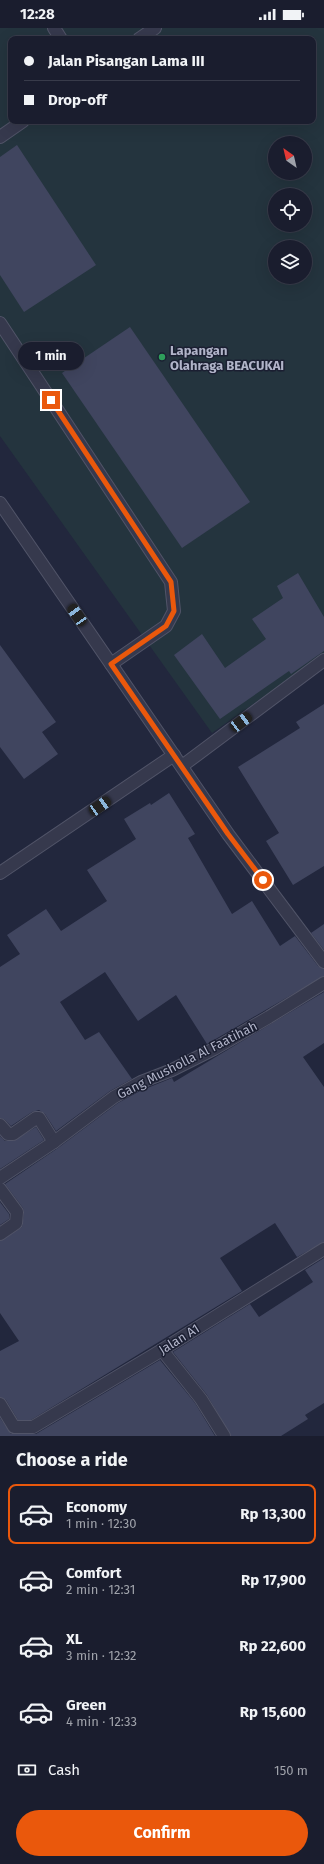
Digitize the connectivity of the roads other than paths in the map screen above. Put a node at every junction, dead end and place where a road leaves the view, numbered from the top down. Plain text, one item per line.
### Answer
1 (155, 28) edge
2 (143, 36) edge
3 (19, 124) edge
4 (0, 137) edge
5 (0, 323) edge
6 (0, 503) edge
7 (324, 660) edge
8 (111, 664) junction
9 (174, 755) junction
10 (182, 766) junction
11 (0, 873) edge
12 (324, 962) edge
13 (324, 983) edge
14 (0, 1124) edge
15 (54, 1142) junction
16 (0, 1178) edge
17 (0, 1188) edge
18 (0, 1234) edge
19 (324, 1249) edge
20 (162, 1350) junction
21 (0, 1404) edge
22 (224, 1436) edge

1 - 2 street
3 - 4 street
5 - 8 street
6 - 8 street
7 - 10 street
8 - 9 street
9 - 10 street
9 - 11 street
10 - 12 street
13 - 15 street, Gang Musholla Al Faatihah
14 - 15 street
15 - 16 street, Gang Musholla Al Faatihah
17 - 18 street
19 - 20 street, Jalan A1
20 - 21 street, Jalan A1
20 - 22 street

